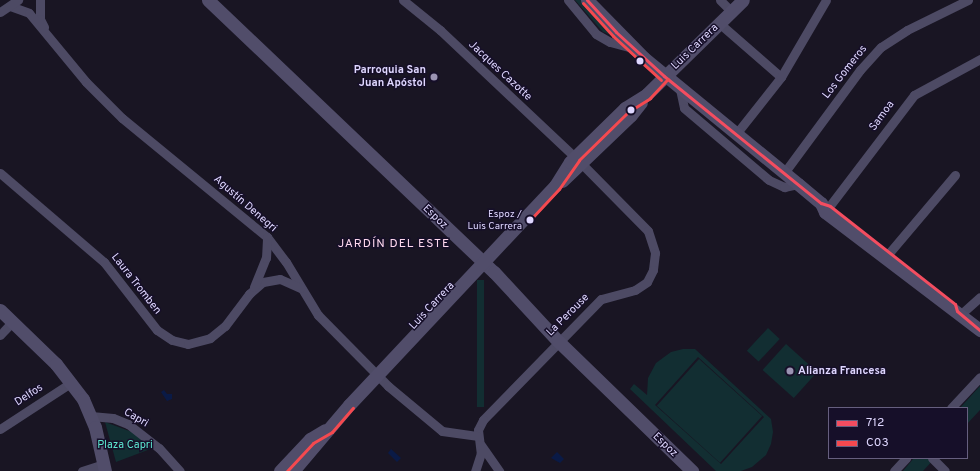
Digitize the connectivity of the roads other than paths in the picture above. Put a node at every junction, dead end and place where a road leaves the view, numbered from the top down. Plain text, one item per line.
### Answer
1 (18, 0) edge
2 (40, 0) edge
3 (208, 0) edge
4 (403, 0) edge
5 (568, 0) edge
6 (587, 0) edge
7 (720, 0) edge
8 (743, 0) edge
9 (826, 0) edge
10 (968, 0) edge
11 (10, 6) junction
12 (731, 11) junction
13 (0, 12) edge
14 (719, 23) junction
15 (45, 30) junction
16 (632, 48) junction
17 (980, 60) edge
18 (664, 76) junction
19 (781, 77) junction
20 (680, 89) junction
21 (736, 134) junction
22 (578, 161) junction
23 (0, 173) edge
24 (784, 173) junction
25 (954, 175) dead end
26 (798, 184) junction
27 (825, 207) junction
28 (267, 237) junction
29 (886, 256) junction
30 (477, 264) junction
31 (254, 288) junction
32 (300, 288) junction
33 (980, 297) edge
34 (0, 310) edge
35 (959, 312) junction
36 (12, 322) junction
37 (980, 330) edge
38 (0, 335) edge
39 (558, 341) junction
40 (374, 374) junction
41 (980, 376) edge
42 (72, 382) junction
43 (953, 407) edge
44 (91, 416) junction
45 (329, 428) junction
46 (0, 429) edge
47 (477, 436) junction
48 (481, 445) junction
49 (905, 459) edge
50 (933, 459) edge
51 (104, 468) edge
52 (82, 471) edge
53 (180, 471) edge
54 (280, 471) edge
55 (293, 471) edge
56 (475, 471) edge
57 (499, 471) edge
58 (692, 471) edge
59 (894, 471) edge
60 (945, 471) edge

1 - 11 street
2 - 15 street, Agustín Denegri
3 - 30 street, Espoz
4 - 22 street, Jacques Cazotte
5 - 16 street
6 - 16 street
7 - 12 street
8 - 12 street, Luis Carrera
9 - 19 street
10 - 24 street, Los Gomeros
11 - 13 street
11 - 15 street, Agustín Denegri
12 - 14 street, Luis Carrera
14 - 18 street, Luis Carrera
14 - 19 street
15 - 28 street, Agustín Denegri
16 - 18 street
17 - 27 street, Samoa
18 - 20 street
18 - 22 street, Luis Carrera
19 - 21 street
20 - 21 street
20 - 26 street
21 - 24 street
22 - 30 street, Luis Carrera
22 - 39 street, La Perouse
23 - 31 street, Laura Tromben
24 - 26 street
25 - 29 street
26 - 27 street
27 - 29 street
28 - 31 street, Laura Tromben
28 - 32 street, Agustín Denegri
29 - 35 street
30 - 39 street, Espoz
30 - 40 street, Luis Carrera
31 - 32 street
32 - 40 street, Agustín Denegri
33 - 35 street
34 - 36 street
35 - 37 street
36 - 38 street
36 - 42 street
39 - 47 street, La Perouse
39 - 58 street, Espoz
40 - 45 street, Luis Carrera
40 - 47 street, Agustín Denegri
41 - 43 street
42 - 44 street
42 - 46 street, Delfos
44 - 51 street
44 - 53 street, Capri
45 - 54 street, Luis Carrera
45 - 55 street, Luis Carrera
47 - 48 street
48 - 56 street
48 - 57 street
49 - 59 street
50 - 60 street
51 - 52 street

